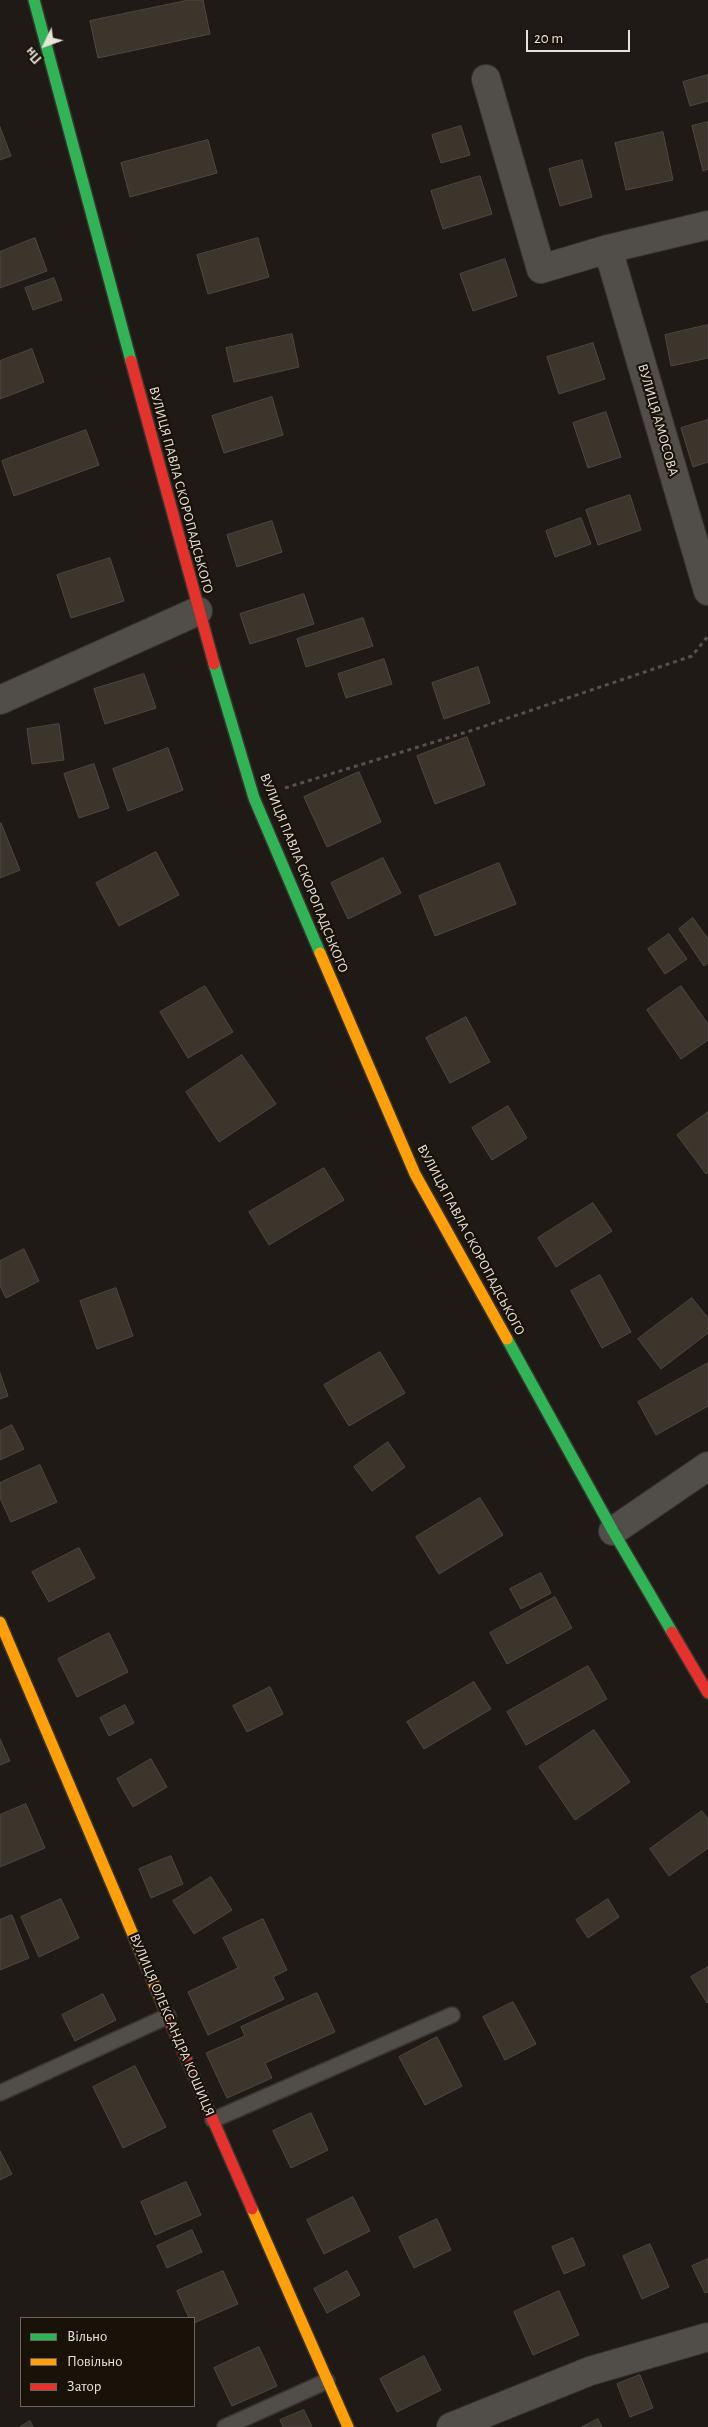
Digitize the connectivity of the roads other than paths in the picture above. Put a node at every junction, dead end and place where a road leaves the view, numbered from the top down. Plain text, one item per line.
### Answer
1 (34, 0) edge
2 (486, 79) dead end
3 (708, 226) edge
4 (608, 249) junction
5 (708, 592) edge
6 (198, 611) junction
7 (0, 700) edge
8 (708, 1466) edge
9 (613, 1531) junction
10 (0, 1622) edge
11 (7, 1657) edge
12 (708, 1693) edge
13 (452, 2015) dead end
14 (168, 2016) junction
15 (0, 2093) edge
16 (213, 2120) junction
17 (708, 2337) edge
18 (327, 2381) junction
19 (224, 2427) edge
20 (348, 2427) edge
21 (451, 2427) edge

1 - 6 street, ВУЛИЦЯ ПАВЛА СКОРОПАДСЬКОГО
2 - 4 street
3 - 4 street
4 - 5 street, ВУЛИЦЯ АМОСОВА
6 - 7 street
6 - 9 street, ВУЛИЦЯ ПАВЛА СКОРОПАДСЬКОГО
8 - 9 street
9 - 12 street, ВУЛИЦЯ ПАВЛА СКОРОПАДСЬКОГО
10 - 11 street, ВУЛИЦЯ ОЛЕКСАНДРА КОШИЦЯ
11 - 14 street, ВУЛИЦЯ ОЛЕКСАНДРА КОШИЦЯ
13 - 16 lane
14 - 15 lane
14 - 16 street, ВУЛИЦЯ ОЛЕКСАНДРА КОШИЦЯ
16 - 18 street, ВУЛИЦЯ ОЛЕКСАНДРА КОШИЦЯ
17 - 21 street
18 - 19 lane
18 - 20 street, ВУЛИЦЯ ОЛЕКСАНДРА КОШИЦЯ

